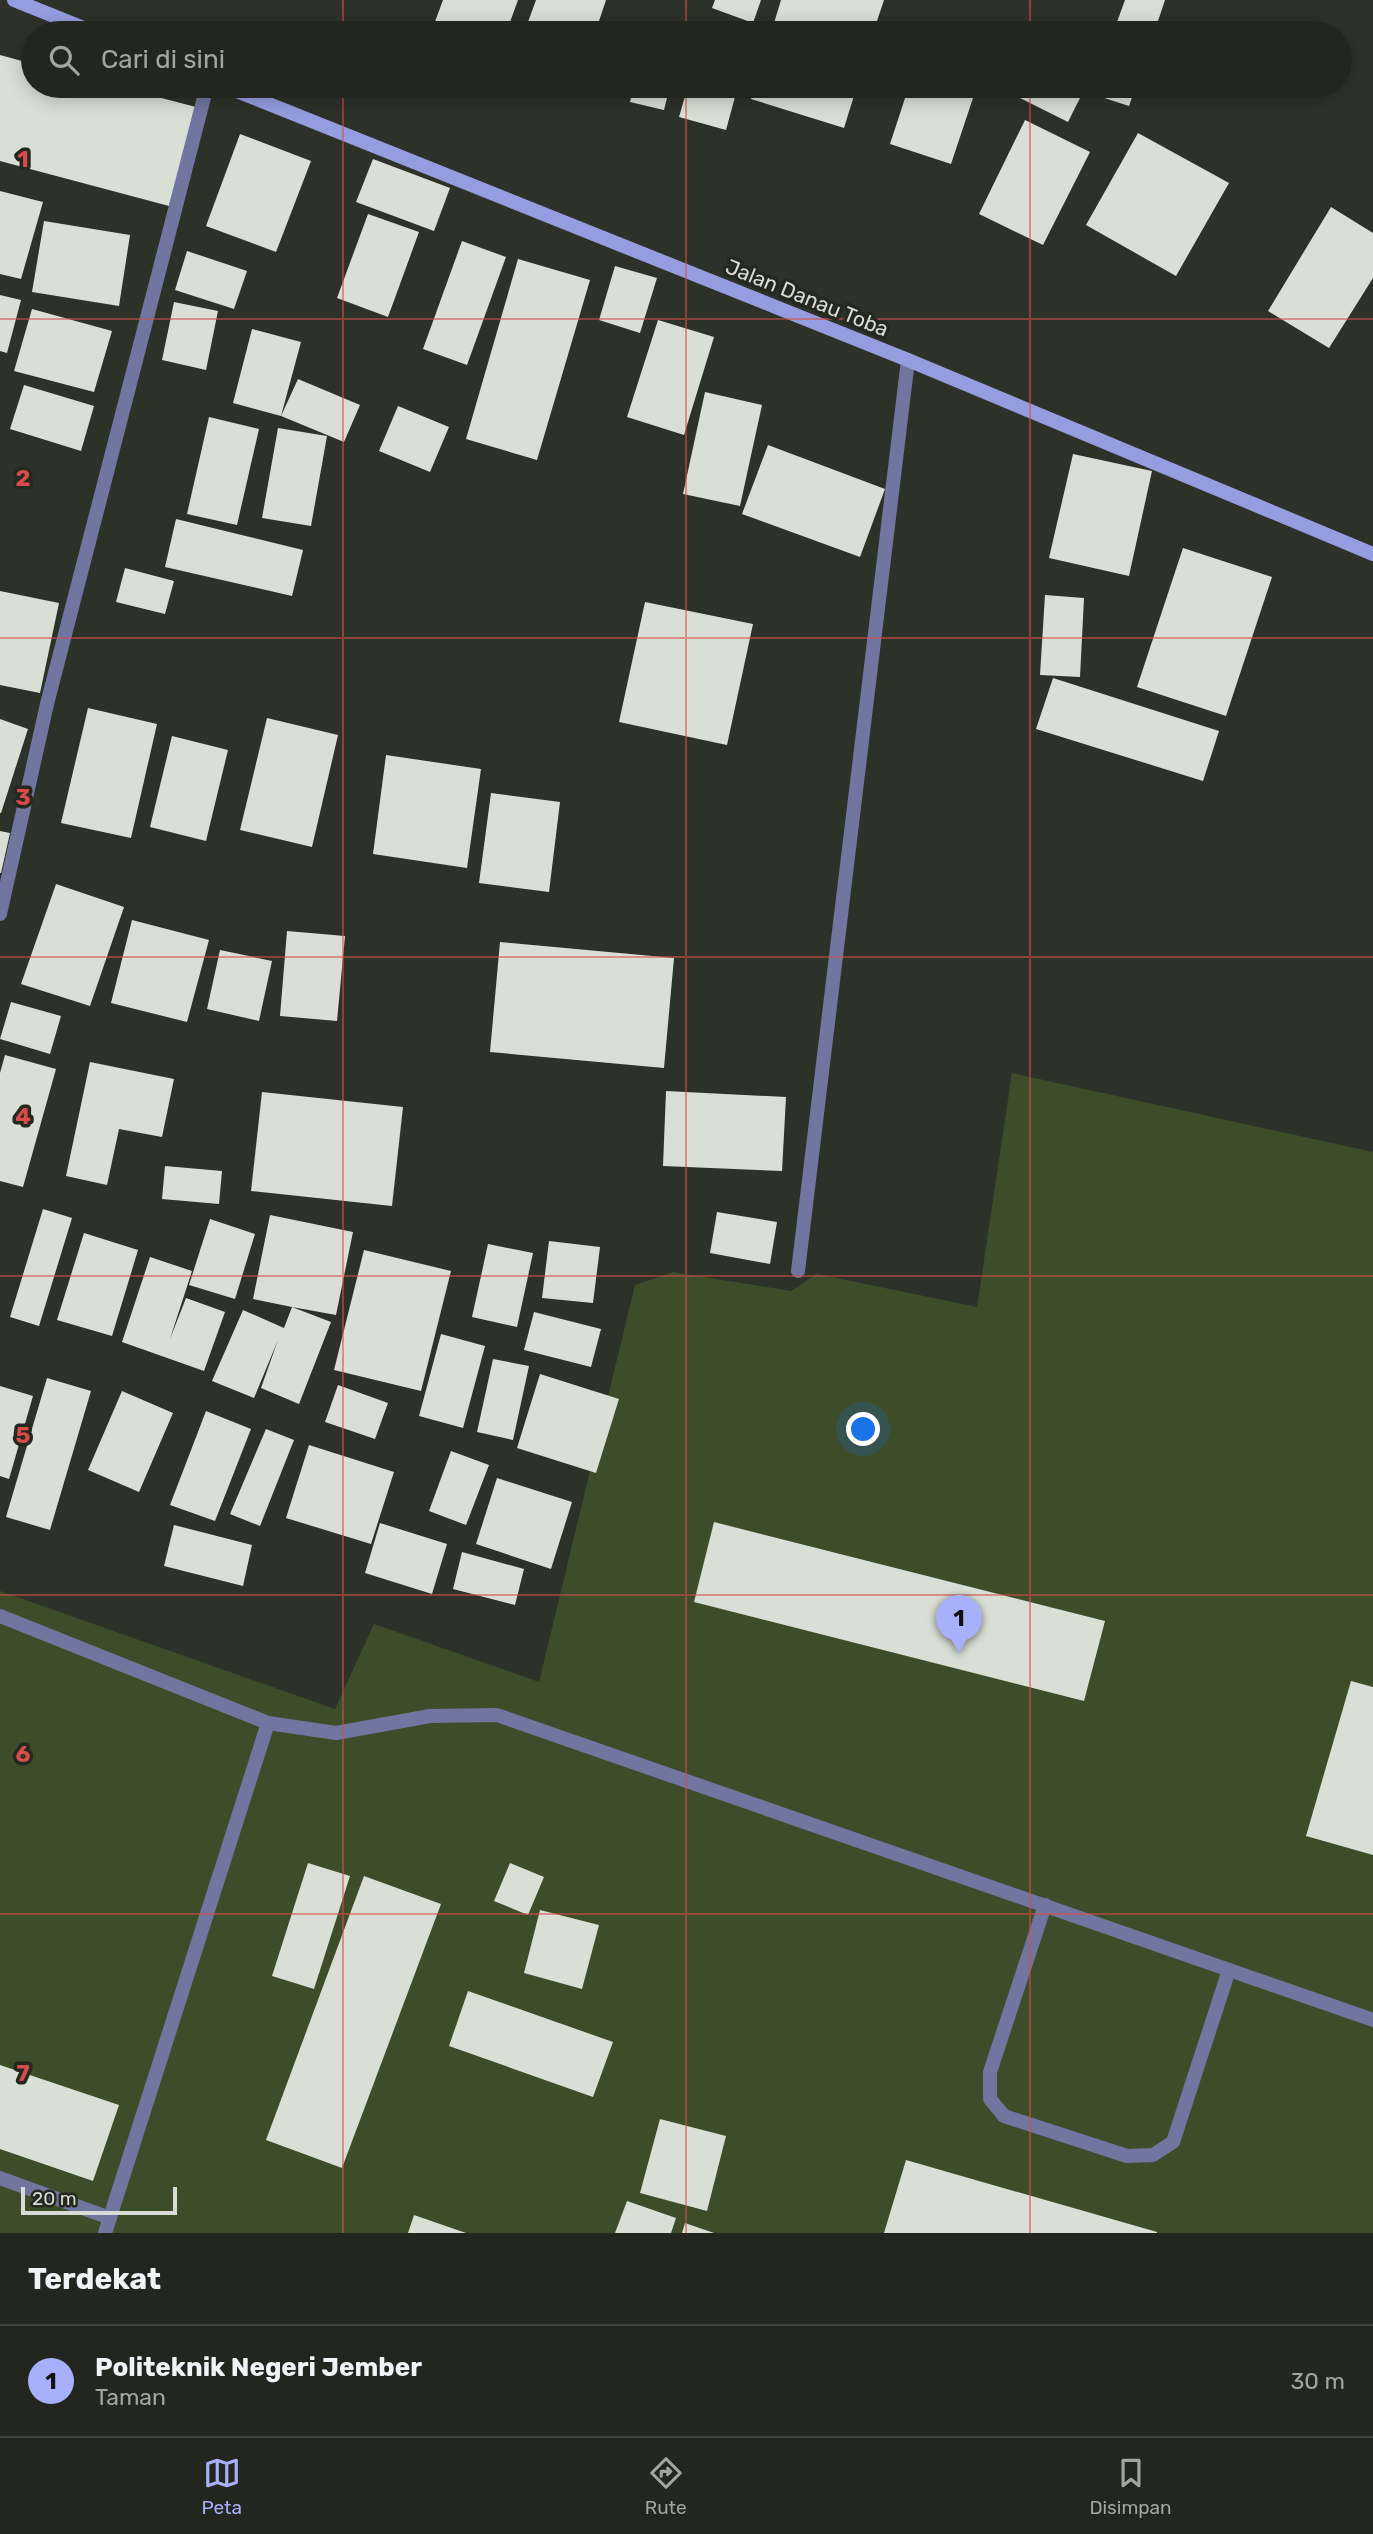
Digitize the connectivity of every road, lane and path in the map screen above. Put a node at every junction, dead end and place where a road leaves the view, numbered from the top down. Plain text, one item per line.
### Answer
1 (14, 0) edge
2 (66, 21) edge
3 (204, 98) edge
4 (254, 98) edge
5 (908, 360) junction
6 (1373, 554) edge
7 (0, 914) edge
8 (798, 1271) dead end
9 (0, 1616) edge
10 (268, 1723) junction
11 (1045, 1905) junction
12 (1228, 1970) junction
13 (1373, 2020) edge
14 (0, 2178) edge
15 (108, 2226) edge

1 - 2 main road
3 - 7 street
4 - 5 main road, Jalan Danau Toba
5 - 6 main road, Jalan Danau Toba
5 - 8 street
9 - 10 street
10 - 11 street
10 - 15 street
11 - 12 street
11 - 12 street
12 - 13 street
14 - 15 street

